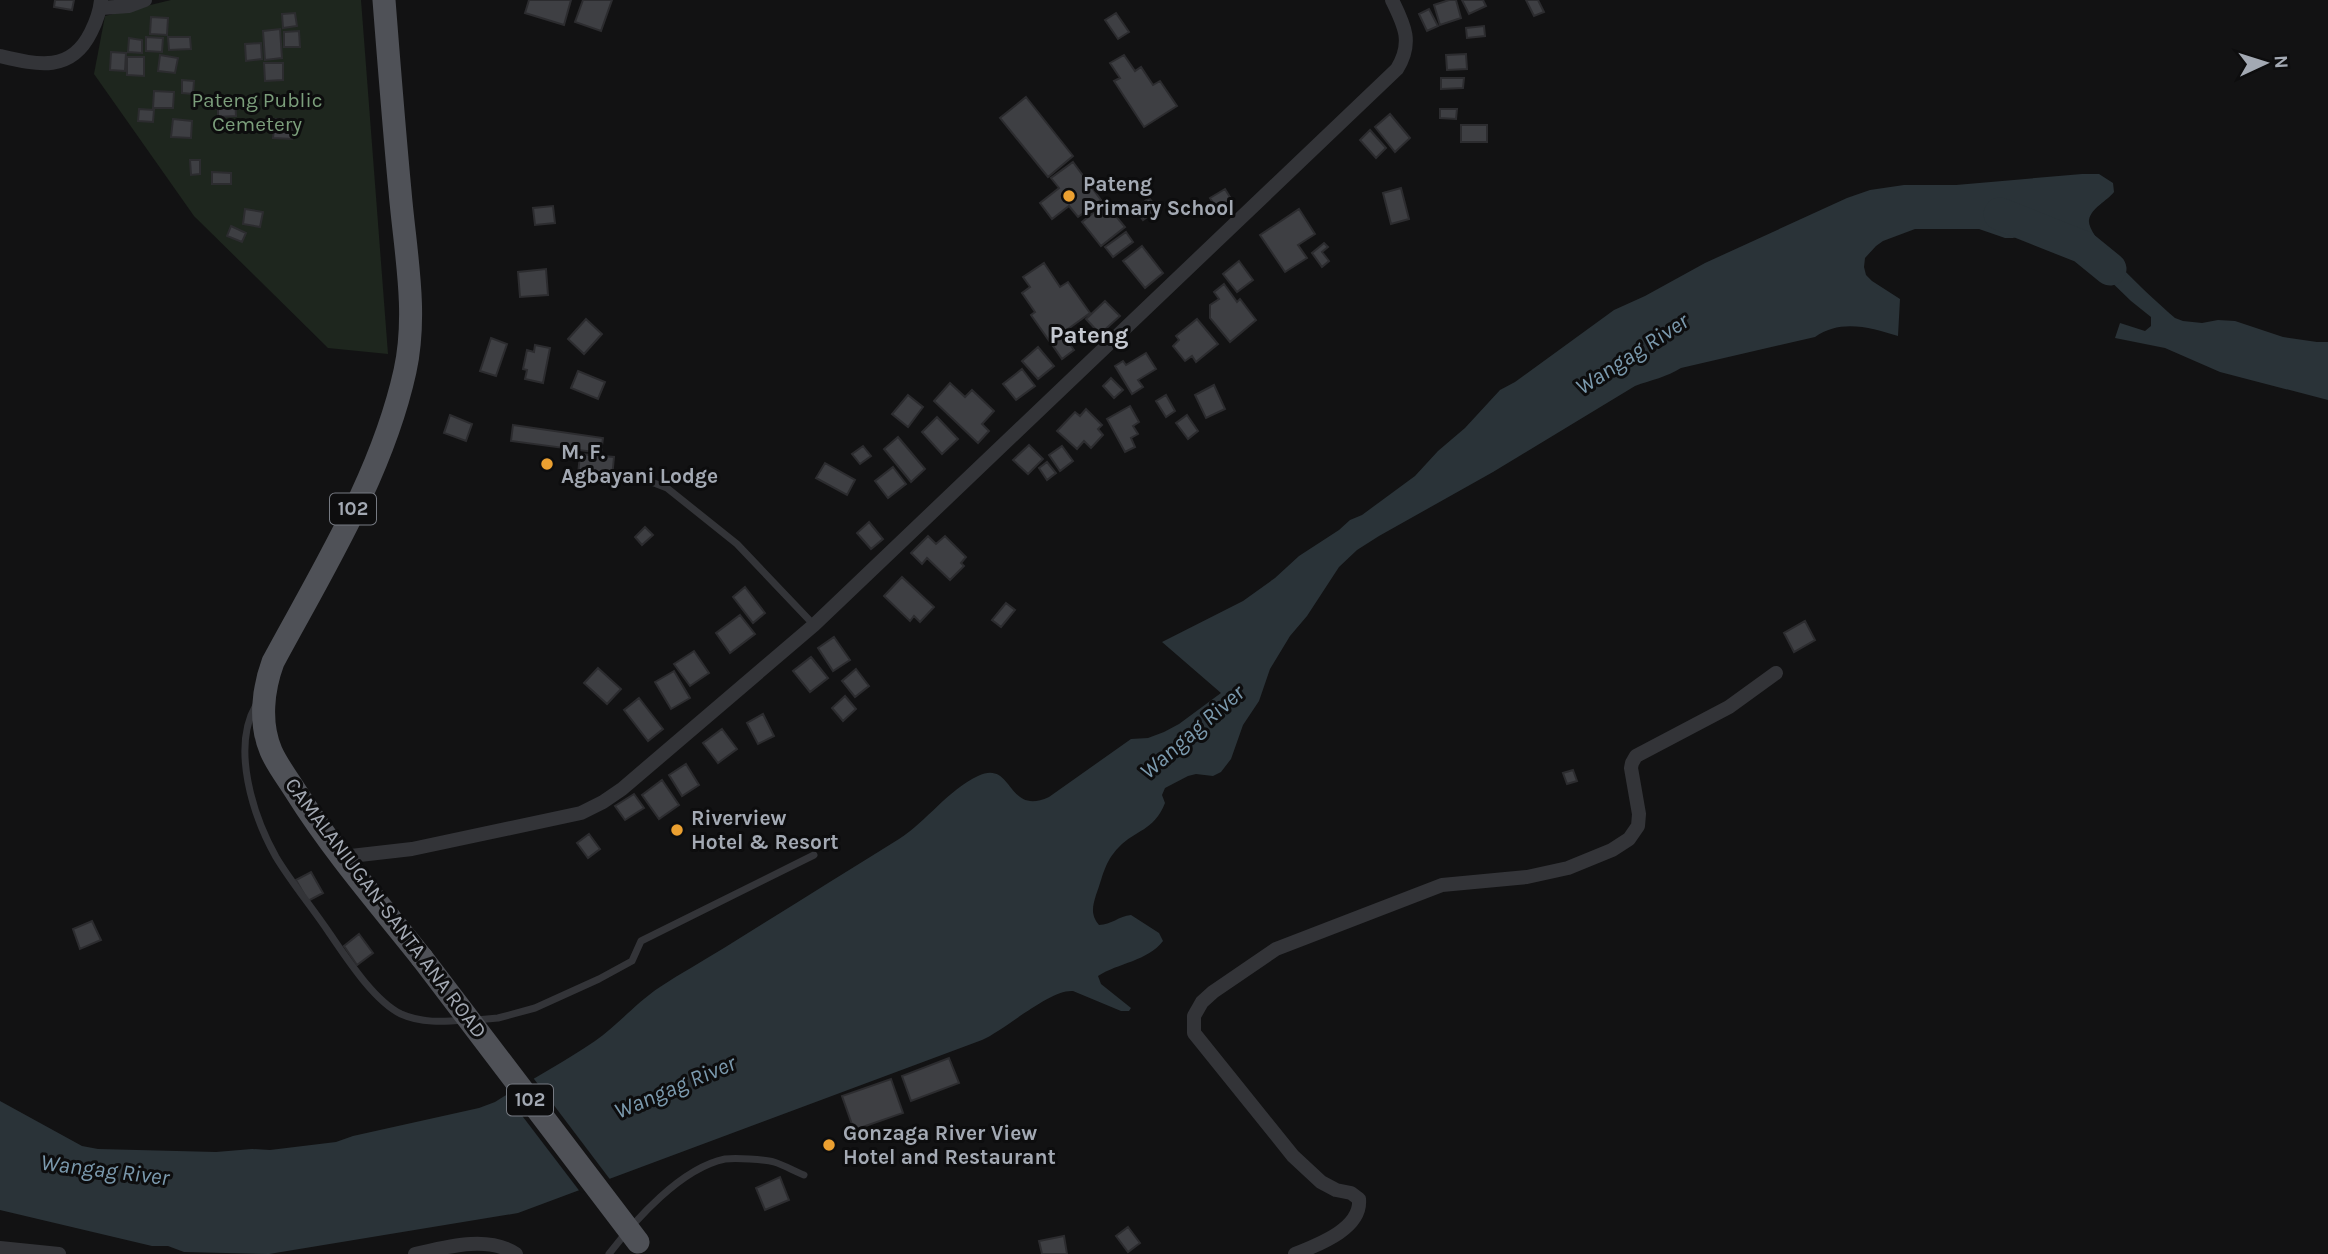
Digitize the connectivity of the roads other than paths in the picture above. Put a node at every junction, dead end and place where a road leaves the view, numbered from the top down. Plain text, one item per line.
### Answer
1 (145, 0) edge
2 (384, 0) edge
3 (1392, 0) edge
4 (101, 4) edge
5 (0, 56) edge
6 (641, 478) dead end
7 (814, 625) junction
8 (1776, 673) dead end
9 (265, 689) junction
10 (814, 855) dead end
11 (342, 857) junction
12 (804, 1175) dead end
13 (0, 1248) edge
14 (642, 1248) edge
15 (60, 1254) edge
16 (415, 1254) edge
17 (516, 1254) edge
18 (609, 1254) edge
19 (1294, 1254) edge

1 - 4 street
2 - 9 main road, CAMALANIUGAN-SANTA ANA ROAD / 102
3 - 7 street
4 - 5 street
6 - 7 lane
7 - 11 street
8 - 19 street
9 - 10 lane
9 - 11 main road, CAMALANIUGAN-SANTA ANA ROAD / 102
11 - 14 main road, CAMALANIUGAN-SANTA ANA ROAD / 102, bridge
12 - 18 lane
13 - 15 street
16 - 17 street

